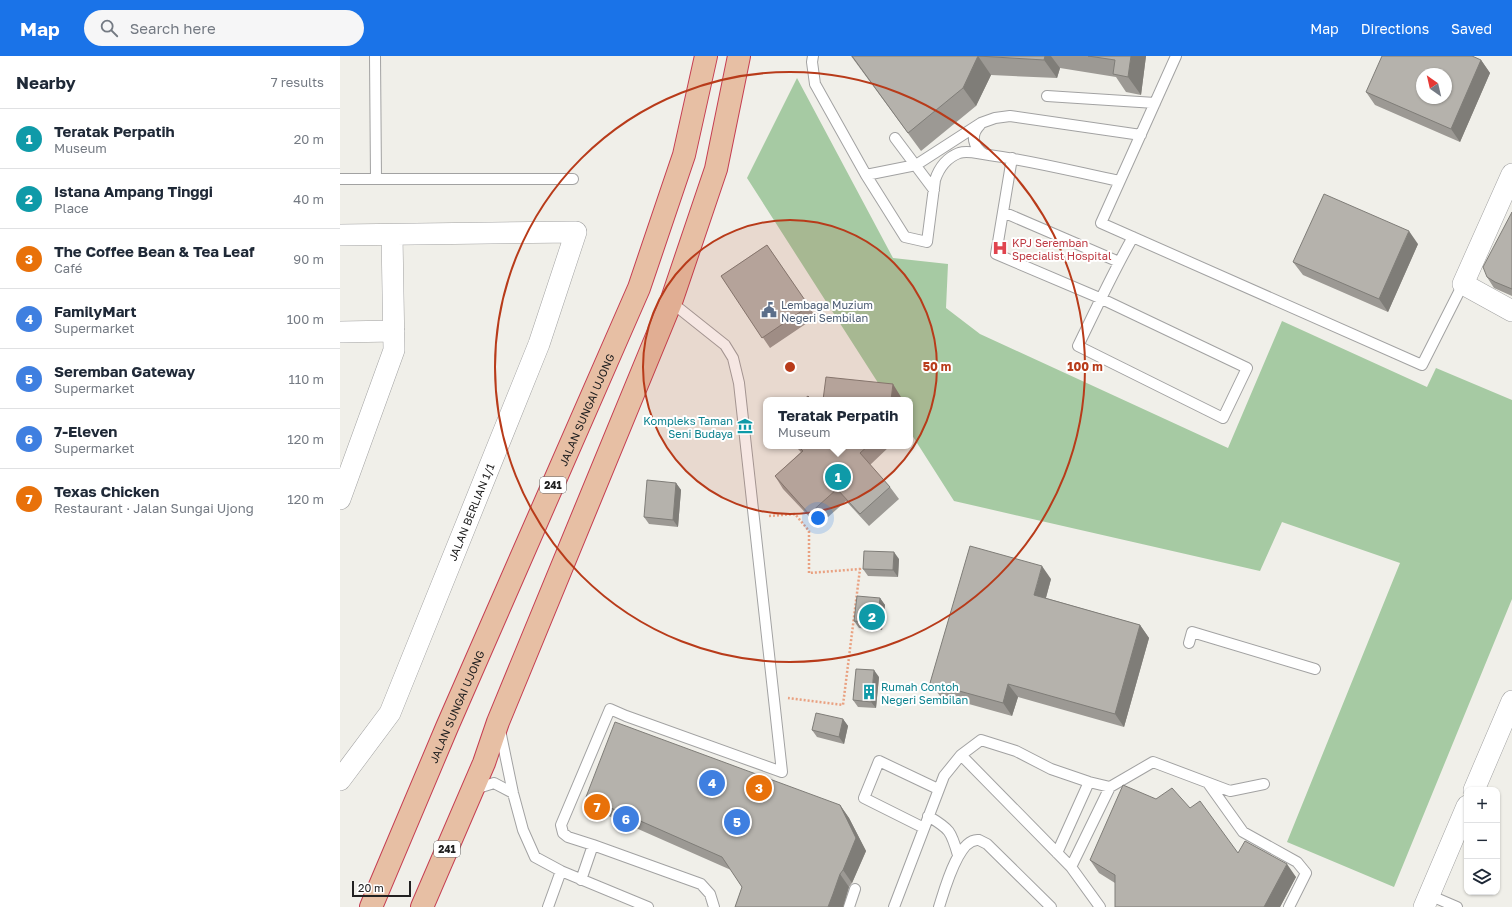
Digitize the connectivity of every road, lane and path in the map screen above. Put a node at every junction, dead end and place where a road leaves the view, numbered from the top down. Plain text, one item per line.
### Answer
1 (375, 56) edge
2 (706, 56) edge
3 (739, 56) edge
4 (812, 56) edge
5 (1176, 56) edge
6 (1047, 96) dead end
7 (1155, 103) junction
8 (981, 123) junction
9 (1140, 135) junction
10 (895, 138) edge
11 (984, 154) junction
12 (1012, 158) junction
13 (916, 165) junction
14 (1512, 174) edge
15 (866, 175) junction
16 (340, 179) edge
17 (376, 179) junction
18 (573, 179) dead end
19 (1119, 181) junction
20 (934, 190) junction
21 (1003, 212) junction
22 (340, 235) edge
23 (392, 235) junction
24 (1133, 237) junction
25 (1119, 262) junction
26 (1463, 284) junction
27 (1102, 299) junction
28 (671, 302) junction
29 (1512, 311) edge
30 (394, 331) junction
31 (340, 332) edge
32 (344, 477) edge
33 (340, 500) edge
34 (754, 517) junction
35 (1189, 643) dead end
36 (1315, 669) dead end
37 (774, 697) junction
38 (1512, 701) edge
39 (498, 722) junction
40 (961, 755) junction
41 (340, 780) edge
42 (1089, 782) junction
43 (1208, 783) junction
44 (1264, 784) dead end
45 (1110, 787) junction
46 (1475, 787) edge
47 (938, 789) junction
48 (472, 790) junction
49 (513, 793) junction
50 (1464, 813) edge
51 (928, 816) junction
52 (924, 828) junction
53 (593, 845) junction
54 (1057, 853) junction
55 (958, 855) junction
56 (1071, 867) junction
57 (561, 872) junction
58 (580, 880) junction
59 (856, 889) dead end
60 (1426, 901) edge
61 (371, 906) edge
62 (551, 906) edge
63 (422, 907) edge
64 (648, 907) edge
65 (714, 907) edge
66 (849, 907) edge
67 (894, 907) edge
68 (939, 907) edge
69 (1051, 907) edge
70 (1100, 907) edge
71 (1289, 907) edge
72 (1456, 907) edge

1 - 17 lane
2 - 61 highway, JALAN SUNGAI UJONG / 241
3 - 28 highway, 241
4 - 15 lane
5 - 7 lane
6 - 7 lane
7 - 9 lane
8 - 9 lane
8 - 11 lane
8 - 13 lane
9 - 19 lane
10 - 13 lane
11 - 12 lane
11 - 20 lane
12 - 19 lane
12 - 21 lane
13 - 15 lane
13 - 20 lane
14 - 26 street
15 - 20 lane
16 - 17 lane
17 - 18 lane
19 - 24 lane
21 - 25 lane
21 - 27 lane
22 - 23 street
23 - 30 street
23 - 41 street, JALAN BERLIAN 1/1
24 - 25 lane
24 - 26 lane
25 - 27 lane
26 - 29 street
27 - 27 lane
28 - 34 lane
28 - 39 highway, 241
30 - 31 street
30 - 32 street
32 - 33 street
34 - 37 lane
34 - 37 path
35 - 36 lane
37 - 53 lane
38 - 46 street
39 - 48 highway, 241
39 - 49 lane
40 - 42 lane
40 - 47 lane
40 - 54 lane
42 - 45 lane
42 - 54 lane
43 - 44 lane
43 - 45 lane
43 - 71 lane
45 - 56 lane
47 - 51 lane
47 - 52 lane
48 - 49 lane
48 - 63 highway, 241
49 - 57 lane
50 - 60 street
51 - 52 lane
51 - 55 lane
52 - 67 lane
53 - 58 lane
53 - 65 lane
54 - 56 lane
55 - 68 lane
55 - 69 lane
56 - 70 lane
57 - 58 lane
57 - 62 lane
58 - 64 lane
59 - 66 lane
60 - 72 lane

